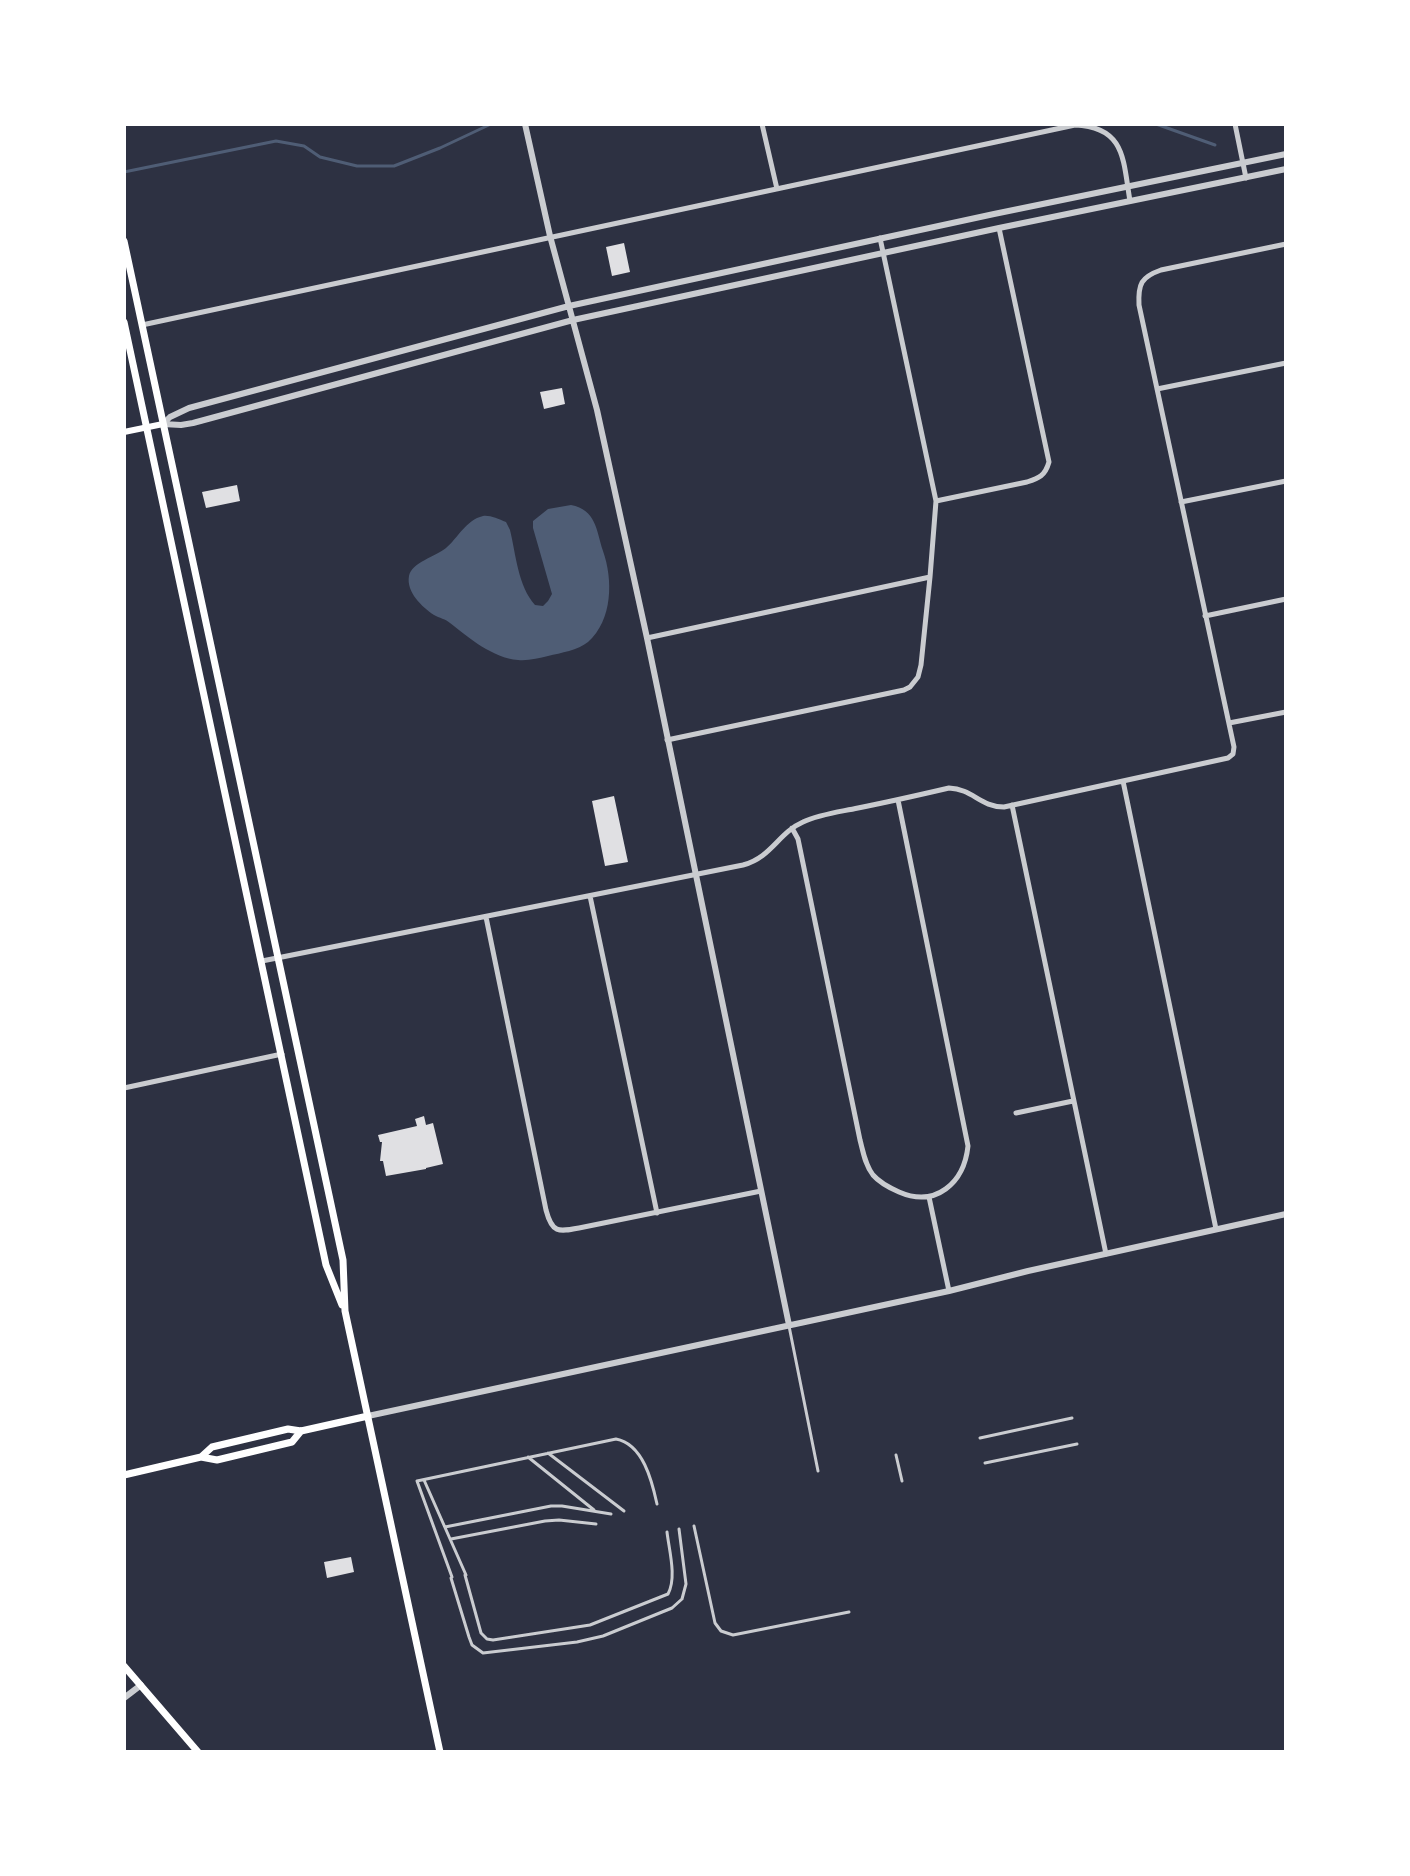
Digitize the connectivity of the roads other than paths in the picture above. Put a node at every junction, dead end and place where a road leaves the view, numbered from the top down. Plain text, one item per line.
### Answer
1 (525, 124) edge
2 (762, 124) edge
3 (1235, 124) edge
4 (1286, 154) edge
5 (1244, 163) junction
6 (1286, 169) edge
7 (1246, 178) junction
8 (1128, 187) junction
9 (777, 189) junction
10 (1130, 201) junction
11 (999, 228) junction
12 (550, 236) junction
13 (880, 238) junction
14 (124, 241) edge
15 (1286, 244) edge
16 (883, 253) junction
17 (127, 270) edge
18 (569, 306) junction
19 (573, 320) junction
20 (124, 322) edge
21 (142, 325) junction
22 (1286, 363) edge
23 (1157, 389) junction
24 (163, 424) junction
25 (147, 428) junction
26 (124, 432) edge
27 (1286, 481) edge
28 (936, 501) junction
29 (1181, 502) junction
30 (930, 577) junction
31 (1286, 599) edge
32 (1205, 616) junction
33 (647, 638) junction
34 (1286, 712) edge
35 (1229, 723) junction
36 (667, 740) junction
37 (1123, 781) junction
38 (898, 800) junction
39 (1012, 805) junction
40 (792, 828) junction
41 (697, 875) junction
42 (590, 896) junction
43 (486, 917) junction
44 (277, 958) junction
45 (262, 961) junction
46 (282, 1054) junction
47 (124, 1088) edge
48 (1073, 1101) junction
49 (1016, 1113) dead end
50 (313, 1124) junction
51 (297, 1127) junction
52 (762, 1191) junction
53 (929, 1197) junction
54 (657, 1213) junction
55 (1286, 1214) edge
56 (317, 1222) junction
57 (1216, 1229) junction
58 (337, 1235) junction
59 (1106, 1254) junction
60 (949, 1291) junction
61 (345, 1311) junction
62 (789, 1325) junction
63 (368, 1416) junction
64 (1072, 1418) dead end
65 (301, 1431) junction
66 (980, 1438) dead end
67 (1077, 1444) dead end
68 (548, 1453) junction
69 (896, 1455) dead end
70 (201, 1457) junction
71 (528, 1457) junction
72 (985, 1463) dead end
73 (818, 1471) dead end
74 (124, 1475) edge
75 (424, 1480) junction
76 (902, 1481) dead end
77 (657, 1504) dead end
78 (596, 1511) junction
79 (624, 1511) dead end
80 (611, 1514) dead end
81 (596, 1524) dead end
82 (694, 1526) dead end
83 (445, 1527) junction
84 (679, 1529) dead end
85 (667, 1532) dead end
86 (451, 1539) junction
87 (849, 1612) dead end
88 (124, 1666) edge
89 (141, 1685) junction
90 (124, 1698) edge
91 (198, 1752) edge
92 (440, 1752) edge

1 - 12 street
2 - 9 street
3 - 5 street
4 - 5 street
5 - 7 street
5 - 8 street
6 - 7 street
7 - 10 street
8 - 9 street
8 - 10 street
8 - 13 street
9 - 12 street
10 - 11 street
11 - 16 street
11 - 28 street
12 - 18 street
12 - 21 street
13 - 16 street
13 - 18 street
14 - 17 main road
15 - 23 street
16 - 19 street
16 - 28 street
17 - 21 main road
18 - 19 street
18 - 24 street
19 - 24 street
19 - 33 street
20 - 25 main road
21 - 24 main road
22 - 23 street
23 - 29 street
24 - 25 main road
24 - 44 main road
25 - 26 main road
25 - 45 main road
27 - 29 street
28 - 30 street
29 - 32 street
30 - 33 street
30 - 36 street
31 - 32 street
32 - 35 street
33 - 36 street
34 - 35 street
35 - 37 street
36 - 41 street
37 - 39 street
37 - 57 street
38 - 39 street
38 - 40 street
38 - 53 street
39 - 48 street
40 - 41 street
40 - 53 street
41 - 42 street
41 - 52 street
42 - 43 street
42 - 54 street
43 - 44 street
43 - 54 street
44 - 45 street
44 - 50 main road
45 - 46 main road
46 - 47 street
46 - 51 main road
48 - 49 street
48 - 59 street
50 - 51 main road
50 - 58 main road
51 - 56 main road
52 - 54 street
52 - 62 street
53 - 60 street
55 - 57 street
56 - 58 main road
56 - 61 main road
57 - 59 street
58 - 61 main road
59 - 60 street
60 - 62 street
61 - 63 main road
62 - 63 street
62 - 73 street
63 - 65 main road
63 - 92 main road
64 - 66 street
65 - 70 main road
65 - 70 main road
67 - 72 street
68 - 71 street
68 - 77 street
68 - 79 street
69 - 76 street
70 - 74 main road
71 - 75 street
71 - 78 street
75 - 83 street
75 - 84 street
78 - 80 street
78 - 83 street
81 - 86 street
82 - 87 street
83 - 86 street
85 - 86 street
88 - 89 main road
89 - 90 street
89 - 91 main road

